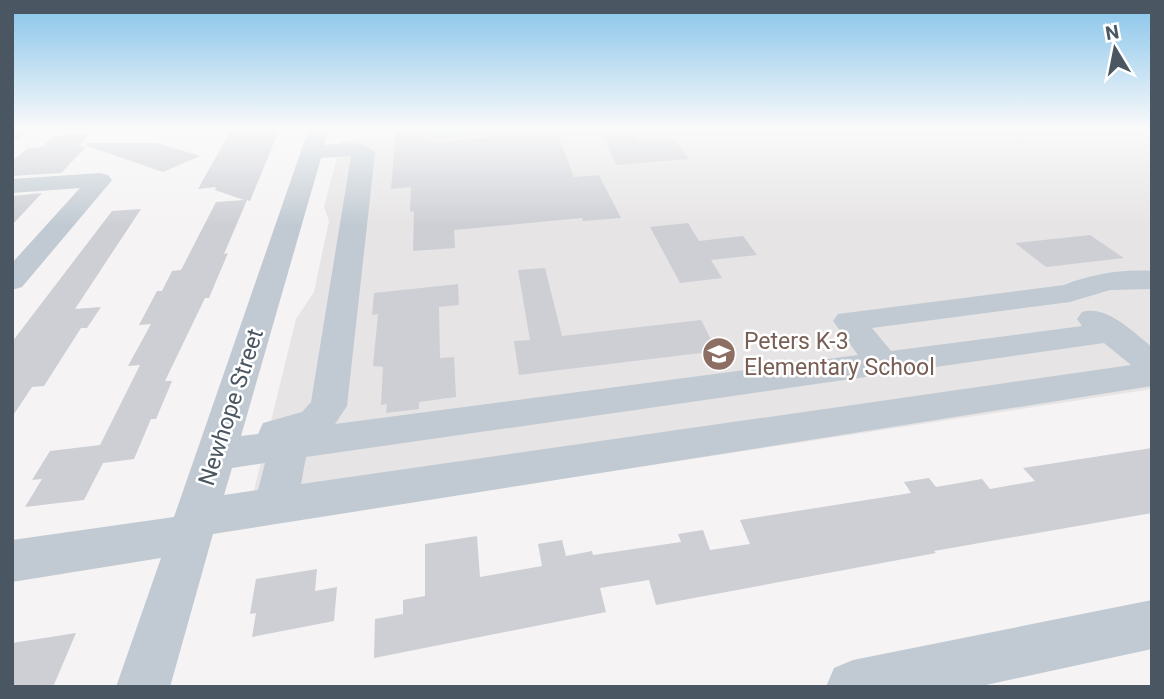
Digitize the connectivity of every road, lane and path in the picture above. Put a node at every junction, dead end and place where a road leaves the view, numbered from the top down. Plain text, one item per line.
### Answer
1 (309, 161) edge
2 (363, 161) edge
3 (12, 186) edge
4 (1152, 280) edge
5 (12, 281) edge
6 (1061, 294) junction
7 (1110, 332) junction
8 (882, 363) junction
9 (1152, 364) edge
10 (1152, 374) edge
11 (289, 446) junction
12 (218, 448) junction
13 (276, 505) junction
14 (193, 526) junction
15 (12, 561) edge
16 (1152, 624) edge
17 (143, 687) edge
18 (853, 687) edge

1 - 12 street, Newhope Street
2 - 12 street
3 - 5 street
4 - 6 street
6 - 7 street
6 - 8 street
7 - 8 street
7 - 9 street
8 - 11 street
10 - 13 street
11 - 12 street
11 - 13 street
12 - 14 street, Newhope Street
13 - 14 street
14 - 15 street
14 - 17 street, Newhope Street
16 - 18 street

